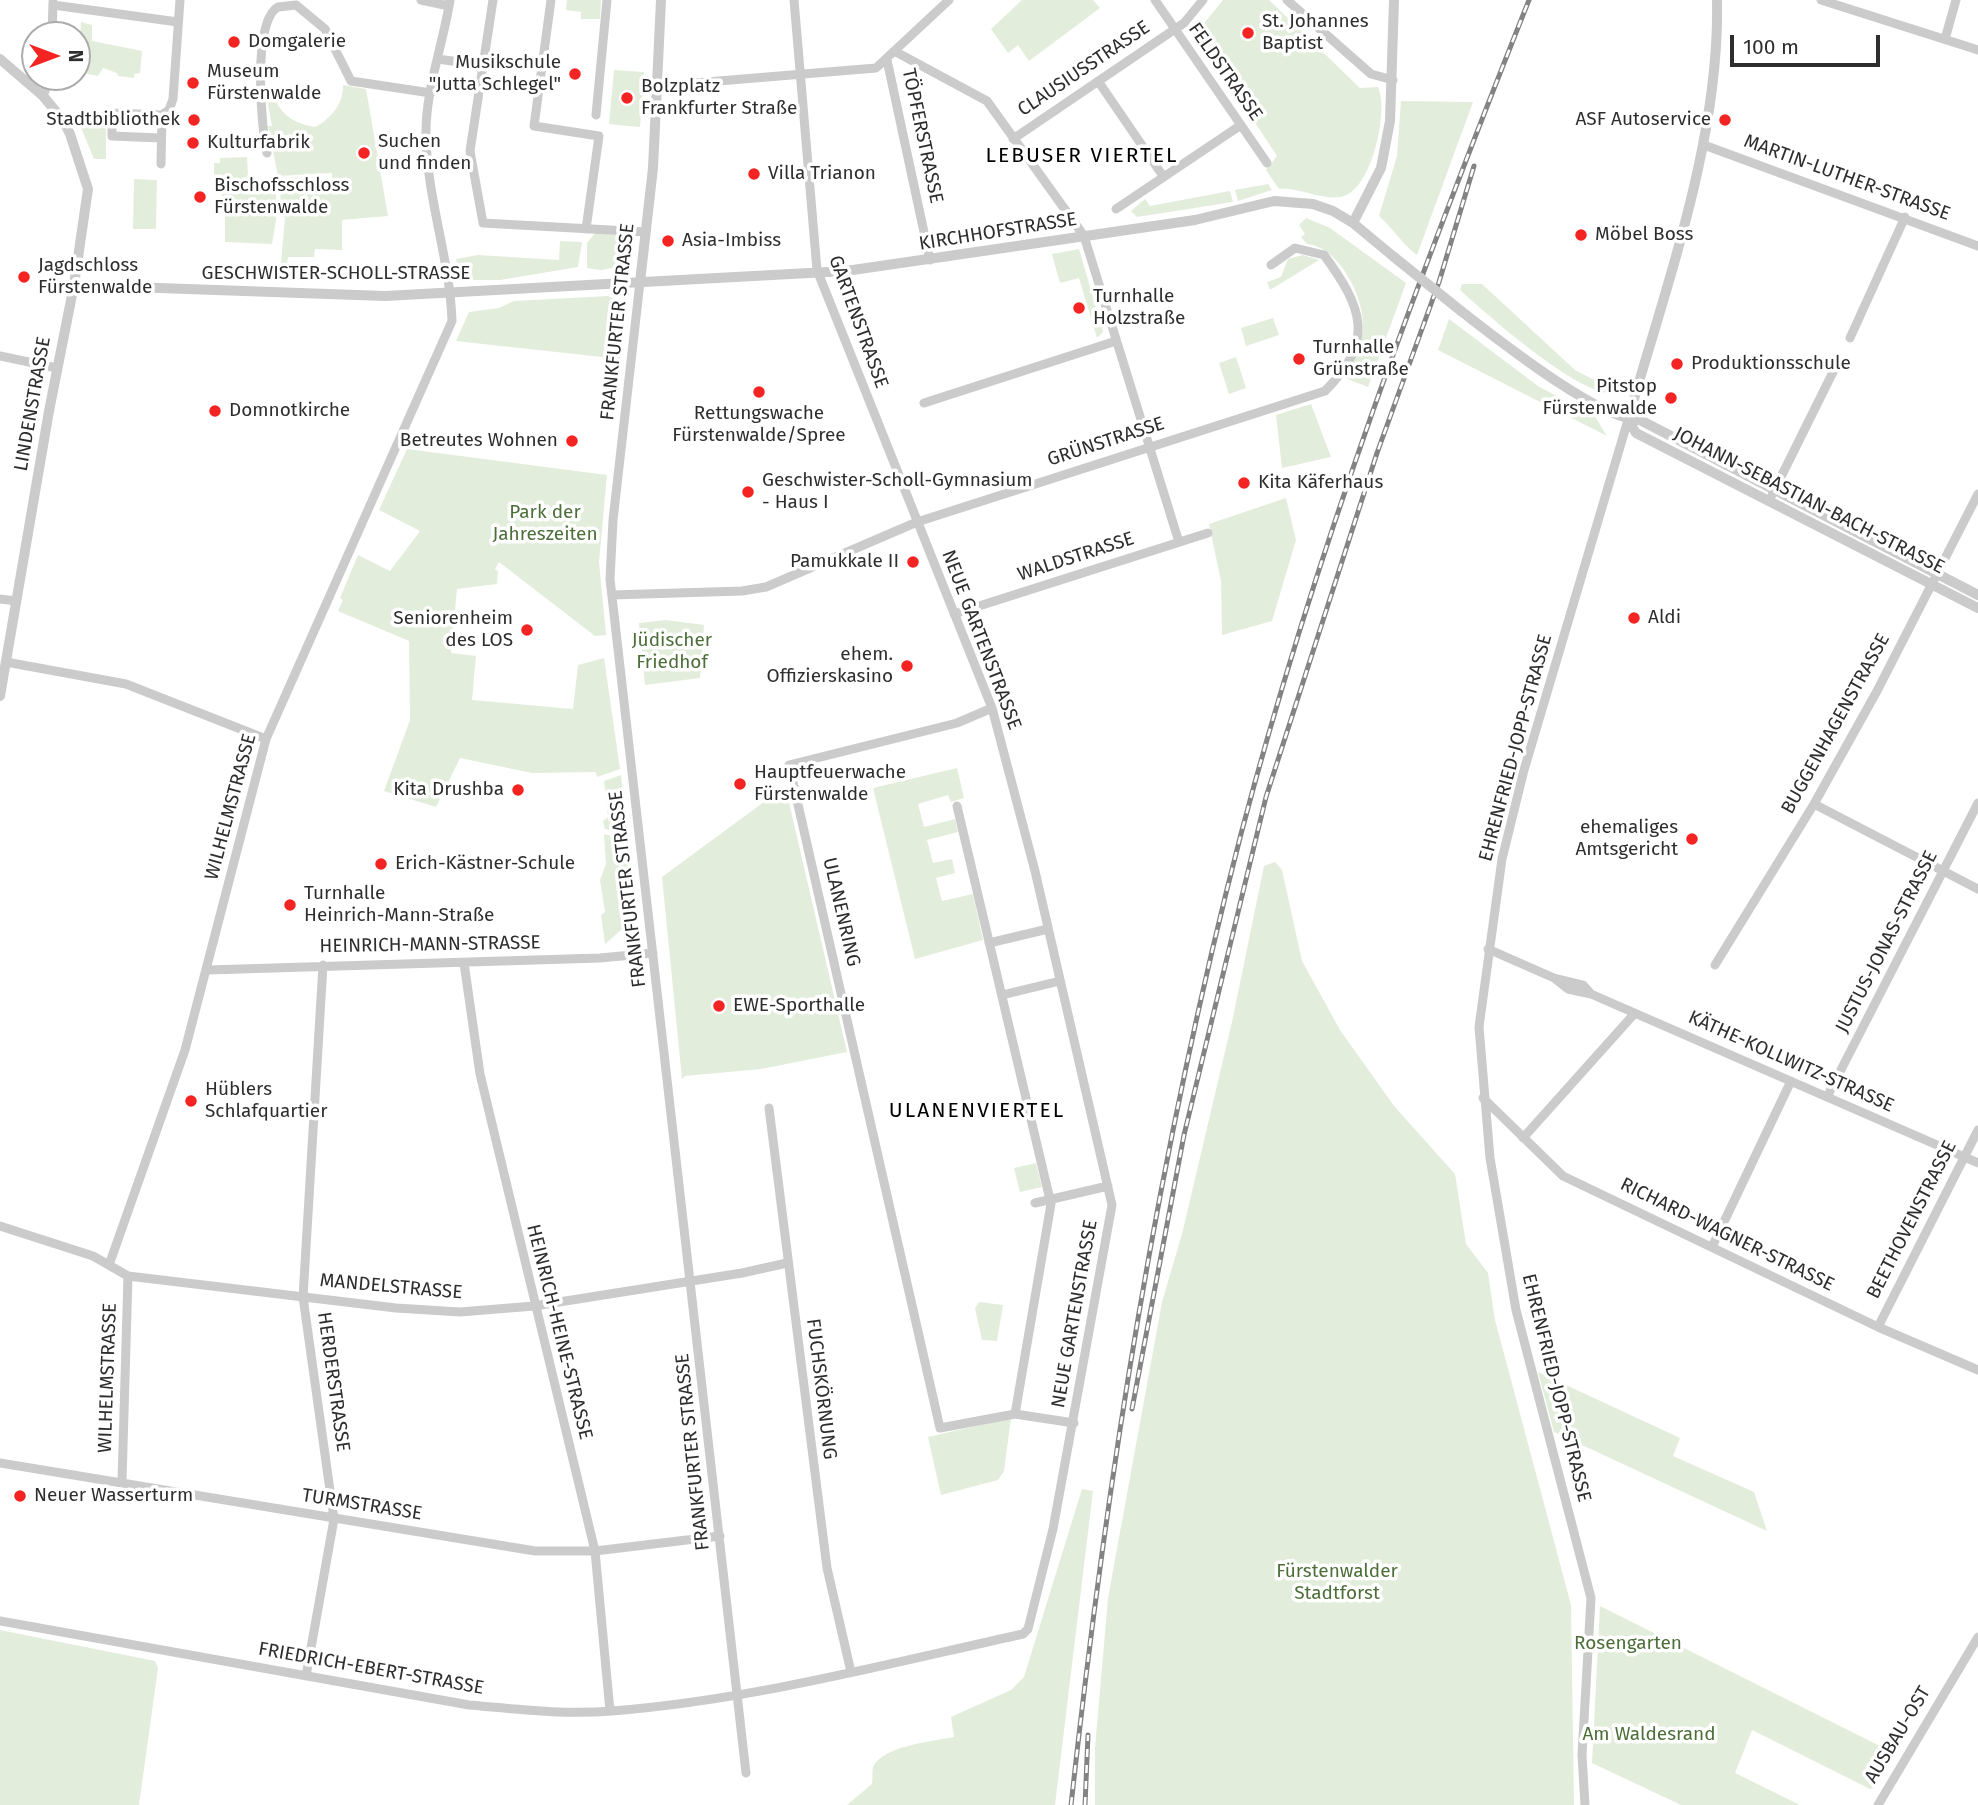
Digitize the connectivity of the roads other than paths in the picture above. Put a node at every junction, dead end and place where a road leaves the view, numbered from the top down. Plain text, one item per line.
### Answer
1 (180, 0) edge
2 (269, 0) edge
3 (421, 0) edge
4 (493, 0) edge
5 (551, 0) edge
6 (607, 0) edge
7 (661, 0) edge
8 (794, 0) edge
9 (949, 0) edge
10 (1155, 0) edge
11 (1203, 0) edge
12 (1287, 0) edge
13 (1394, 0) edge
14 (1717, 0) edge
15 (1821, 0) edge
16 (1956, 0) edge
17 (53, 2) edge
18 (297, 3) edge
19 (450, 3) edge
20 (273, 10) junction
21 (52, 21) edge
22 (178, 22) junction
23 (1175, 29) junction
24 (1945, 39) junction
25 (1978, 50) edge
26 (896, 52) junction
27 (0, 59) edge
28 (438, 59) junction
29 (887, 61) junction
30 (483, 65) junction
31 (798, 76) junction
32 (1098, 80) junction
33 (1393, 80) junction
34 (659, 86) junction
35 (45, 91) edge
36 (431, 93) junction
37 (43, 96) junction
38 (162, 115) junction
39 (596, 115) dead end
40 (1241, 125) junction
41 (161, 138) junction
42 (1013, 139) junction
43 (1704, 145) junction
44 (267, 153) dead end
45 (1267, 163) dead end
46 (161, 164) dead end
47 (1163, 176) junction
48 (1116, 209) dead end
49 (1905, 216) junction
50 (1353, 223) junction
51 (586, 229) junction
52 (646, 232) junction
53 (1084, 236) junction
54 (1978, 246) edge
55 (930, 260) junction
56 (1271, 265) dead end
57 (817, 270) junction
58 (640, 282) junction
59 (74, 285) junction
60 (451, 295) junction
61 (1850, 338) dead end
62 (1116, 341) junction
63 (0, 356) edge
64 (1835, 368) dead end
65 (57, 369) junction
66 (924, 403) dead end
67 (1628, 420) junction
68 (1149, 447) junction
69 (1978, 494) edge
70 (1772, 495) junction
71 (917, 522) junction
72 (1208, 533) dead end
73 (1179, 542) junction
74 (1934, 578) junction
75 (612, 595) junction
76 (1978, 595) edge
77 (0, 599) edge
78 (16, 601) junction
79 (1978, 608) edge
80 (954, 614) junction
81 (6, 662) junction
82 (0, 696) edge
83 (992, 708) junction
84 (266, 739) junction
85 (1978, 803) edge
86 (1814, 804) junction
87 (957, 806) dead end
88 (1942, 872) junction
89 (1978, 889) edge
90 (1048, 929) junction
91 (989, 943) junction
92 (1488, 949) junction
93 (653, 953) junction
94 (464, 963) junction
95 (323, 965) junction
96 (1715, 965) dead end
97 (208, 970) junction
98 (1059, 981) junction
99 (1002, 995) junction
100 (1635, 1013) junction
101 (1791, 1081) junction
102 (1827, 1097) junction
103 (1483, 1098) junction
104 (769, 1108) dead end
105 (1978, 1129) edge
106 (1523, 1138) junction
107 (1964, 1157) junction
108 (1978, 1163) edge
109 (1108, 1186) junction
110 (1050, 1200) junction
111 (1035, 1203) dead end
112 (0, 1226) edge
113 (1712, 1247) junction
114 (787, 1263) junction
115 (109, 1265) junction
116 (128, 1276) junction
117 (691, 1280) junction
118 (303, 1297) junction
119 (534, 1306) junction
120 (1878, 1327) junction
121 (1978, 1370) edge
122 (1015, 1414) junction
123 (1074, 1423) junction
124 (0, 1463) edge
125 (122, 1481) junction
126 (334, 1519) junction
127 (720, 1536) junction
128 (595, 1551) junction
129 (0, 1621) edge
130 (1978, 1637) edge
131 (851, 1672) junction
132 (306, 1676) junction
133 (739, 1697) junction
134 (610, 1711) junction
135 (746, 1773) dead end
136 (1585, 1805) edge
137 (1878, 1805) edge

1 - 22 street
2 - 20 street
3 - 19 street
4 - 30 street
5 - 51 street
6 - 39 street
7 - 34 street, FRANKFURTER STRASSE
8 - 31 street, GARTENSTRASSE
9 - 26 street
10 - 23 street, FELDSTRASSE
11 - 23 street, CLAUSIUSSTRASSE
12 - 33 street
13 - 33 street
14 - 43 street, EHRENFRIED-JOPP-STRASSE
15 - 24 street
16 - 24 street
17 - 21 street
17 - 22 street
18 - 20 street
18 - 36 street
19 - 28 street, WILHELMSTRASSE
20 - 44 street
22 - 38 street
23 - 32 street, CLAUSIUSSTRASSE
23 - 40 street, FELDSTRASSE
24 - 25 street
26 - 29 street
26 - 42 street
27 - 37 street, LINDENSTRASSE
28 - 30 street
28 - 36 street, WILHELMSTRASSE
29 - 31 street
29 - 55 street, TÖPFERSTRASSE
30 - 51 street
31 - 34 street
31 - 57 street, GARTENSTRASSE
32 - 42 street, CLAUSIUSSTRASSE
32 - 47 street
33 - 50 street
34 - 52 street, FRANKFURTER STRASSE
35 - 37 street
36 - 60 street, WILHELMSTRASSE
37 - 59 street, LINDENSTRASSE
38 - 41 street
38 - 41 street
40 - 45 street, FELDSTRASSE
40 - 47 street
41 - 46 street
42 - 53 street
43 - 49 street, MARTIN-LUTHER-STRASSE
43 - 67 street, EHRENFRIED-JOPP-STRASSE
47 - 48 street
49 - 54 street, MARTIN-LUTHER-STRASSE
49 - 61 street
50 - 53 street, KIRCHHOFSTRASSE
50 - 67 street, JOHANN-SEBASTIAN-BACH-STRASSE, bridge
51 - 52 street
52 - 58 street, FRANKFURTER STRASSE
53 - 55 street, KIRCHHOFSTRASSE
53 - 62 street
55 - 57 street, KIRCHHOFSTRASSE
56 - 68 street, GRÜNSTRASSE
57 - 58 street, KIRCHHOFSTRASSE
57 - 71 street, GARTENSTRASSE
58 - 60 street, GESCHWISTER-SCHOLL-STRASSE
58 - 75 street, FRANKFURTER STRASSE
59 - 60 street, GESCHWISTER-SCHOLL-STRASSE
59 - 65 street, LINDENSTRASSE
60 - 84 street, WILHELMSTRASSE
62 - 66 street
62 - 68 street
63 - 65 street
64 - 70 street
65 - 78 street, LINDENSTRASSE
67 - 70 street, JOHANN-SEBASTIAN-BACH-STRASSE
67 - 92 street, EHRENFRIED-JOPP-STRASSE
68 - 71 street, GRÜNSTRASSE
68 - 73 street
69 - 74 street, BUGGENHAGENSTRASSE
70 - 74 street, JOHANN-SEBASTIAN-BACH-STRASSE
71 - 75 street, GRÜNSTRASSE
71 - 80 street, NEUE GARTENSTRASSE
72 - 73 street, WALDSTRASSE
73 - 80 street, WALDSTRASSE
74 - 76 street, JOHANN-SEBASTIAN-BACH-STRASSE
74 - 79 street, JOHANN-SEBASTIAN-BACH-STRASSE
74 - 86 street, BUGGENHAGENSTRASSE
75 - 93 street, FRANKFURTER STRASSE
77 - 78 street
78 - 81 street, LINDENSTRASSE
80 - 83 street, NEUE GARTENSTRASSE
81 - 82 street, LINDENSTRASSE
81 - 84 street
83 - 90 street, NEUE GARTENSTRASSE
83 - 122 street, ULANENRING
84 - 97 street, WILHELMSTRASSE
85 - 88 street, JUSTUS-JONAS-STRASSE
86 - 88 street
86 - 96 street, BUGGENHAGENSTRASSE
87 - 91 street
88 - 89 street
88 - 102 street, JUSTUS-JONAS-STRASSE
90 - 91 street
90 - 98 street, NEUE GARTENSTRASSE
91 - 99 street
92 - 100 street, KÄTHE-KOLLWITZ-STRASSE
92 - 103 street, EHRENFRIED-JOPP-STRASSE
93 - 94 street, HEINRICH-MANN-STRASSE
93 - 117 street, FRANKFURTER STRASSE
94 - 95 street, HEINRICH-MANN-STRASSE
94 - 119 street, HEINRICH-HEINE-STRASSE
95 - 97 street, HEINRICH-MANN-STRASSE
95 - 118 street, HERDERSTRASSE
97 - 115 street, WILHELMSTRASSE
98 - 99 street
98 - 109 street, NEUE GARTENSTRASSE
99 - 110 street
100 - 101 street, KÄTHE-KOLLWITZ-STRASSE
100 - 106 street
101 - 102 street, KÄTHE-KOLLWITZ-STRASSE
101 - 113 street
102 - 107 street, KÄTHE-KOLLWITZ-STRASSE
103 - 106 street, RICHARD-WAGNER-STRASSE
103 - 136 street, EHRENFRIED-JOPP-STRASSE
104 - 114 street, FUCHSKÖRNUNG
105 - 107 street, BEETHOVENSTRASSE
106 - 113 street, RICHARD-WAGNER-STRASSE
107 - 108 street, KÄTHE-KOLLWITZ-STRASSE
107 - 120 street, BEETHOVENSTRASSE
109 - 110 street
109 - 123 street, NEUE GARTENSTRASSE
110 - 111 street
110 - 122 street
112 - 115 street, MANDELSTRASSE
113 - 120 street, RICHARD-WAGNER-STRASSE
114 - 117 street, MANDELSTRASSE
114 - 131 street, FUCHSKÖRNUNG
115 - 116 street, MANDELSTRASSE
116 - 118 street, MANDELSTRASSE
116 - 125 street, WILHELMSTRASSE
117 - 119 street, MANDELSTRASSE
117 - 127 street, FRANKFURTER STRASSE
118 - 119 street, MANDELSTRASSE
118 - 126 street, HERDERSTRASSE
119 - 128 street, HEINRICH-HEINE-STRASSE
120 - 121 street, RICHARD-WAGNER-STRASSE
122 - 123 street, ULANENRING
123 - 131 street, NEUE GARTENSTRASSE
124 - 125 street, TURMSTRASSE
125 - 126 street, TURMSTRASSE
126 - 128 street, TURMSTRASSE
126 - 132 street, HERDERSTRASSE
127 - 128 street, TURMSTRASSE
127 - 133 street, FRANKFURTER STRASSE
128 - 134 street, HEINRICH-HEINE-STRASSE
129 - 132 street, FRIEDRICH-EBERT-STRASSE
130 - 137 street, AUSBAU-OST
131 - 133 street, NEUE GARTENSTRASSE
132 - 134 street, FRIEDRICH-EBERT-STRASSE
133 - 134 street, FRIEDRICH-EBERT-STRASSE
133 - 135 street, FRANKFURTER STRASSE

